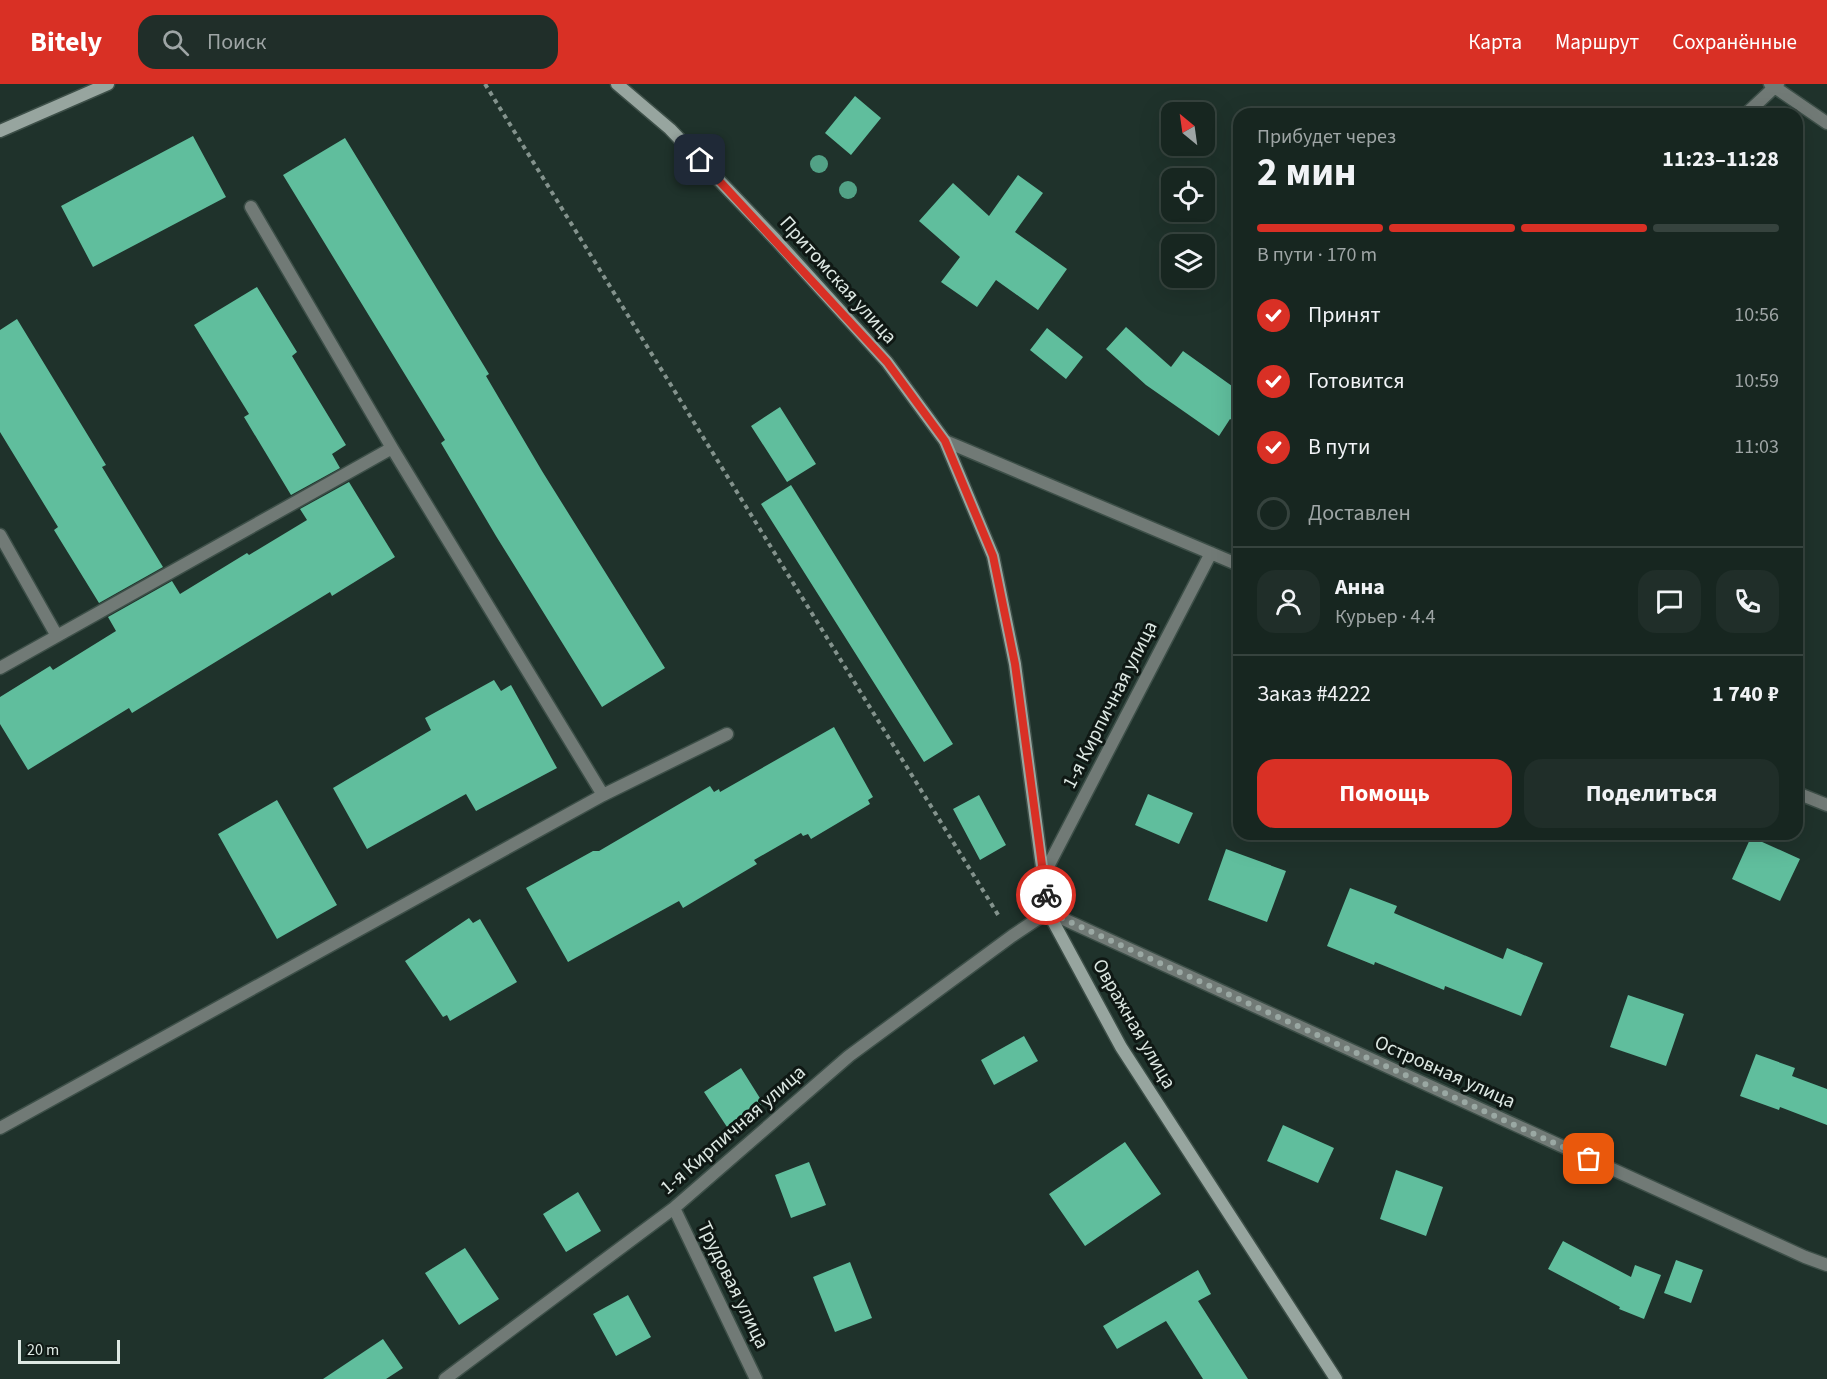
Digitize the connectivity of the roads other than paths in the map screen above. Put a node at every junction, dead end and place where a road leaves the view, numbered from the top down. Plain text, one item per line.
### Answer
1 (617, 84) edge
2 (104, 85) edge
3 (1774, 85) edge
4 (1752, 108) edge
5 (1827, 123) edge
6 (0, 130) edge
7 (251, 207) dead end
8 (945, 441) junction
9 (392, 448) junction
10 (0, 536) edge
11 (1211, 553) junction
12 (1233, 562) edge
13 (57, 636) junction
14 (0, 668) edge
15 (728, 734) dead end
16 (603, 795) junction
17 (1803, 795) edge
18 (1827, 805) edge
19 (1043, 876) junction
20 (1048, 912) junction
21 (0, 1128) edge
22 (674, 1208) junction
23 (1827, 1265) edge
24 (445, 1379) edge
25 (756, 1379) edge
26 (1336, 1379) edge

1 - 8 street, Притомская улица
2 - 6 street
3 - 4 street
3 - 5 street
7 - 9 street
8 - 11 street
8 - 19 street, Овражная улица
9 - 13 street
9 - 16 street
10 - 13 street
11 - 12 street
11 - 19 street, 1-я Кирпичная улица
13 - 14 street
15 - 16 street
16 - 21 street
17 - 18 street
19 - 20 street, Овражная улица
20 - 22 street, 1-я Кирпичная улица
20 - 23 street, Островная улица
20 - 26 street, Овражная улица
22 - 24 street, 1-я Кирпичная улица
22 - 25 street, Трудовая улица

